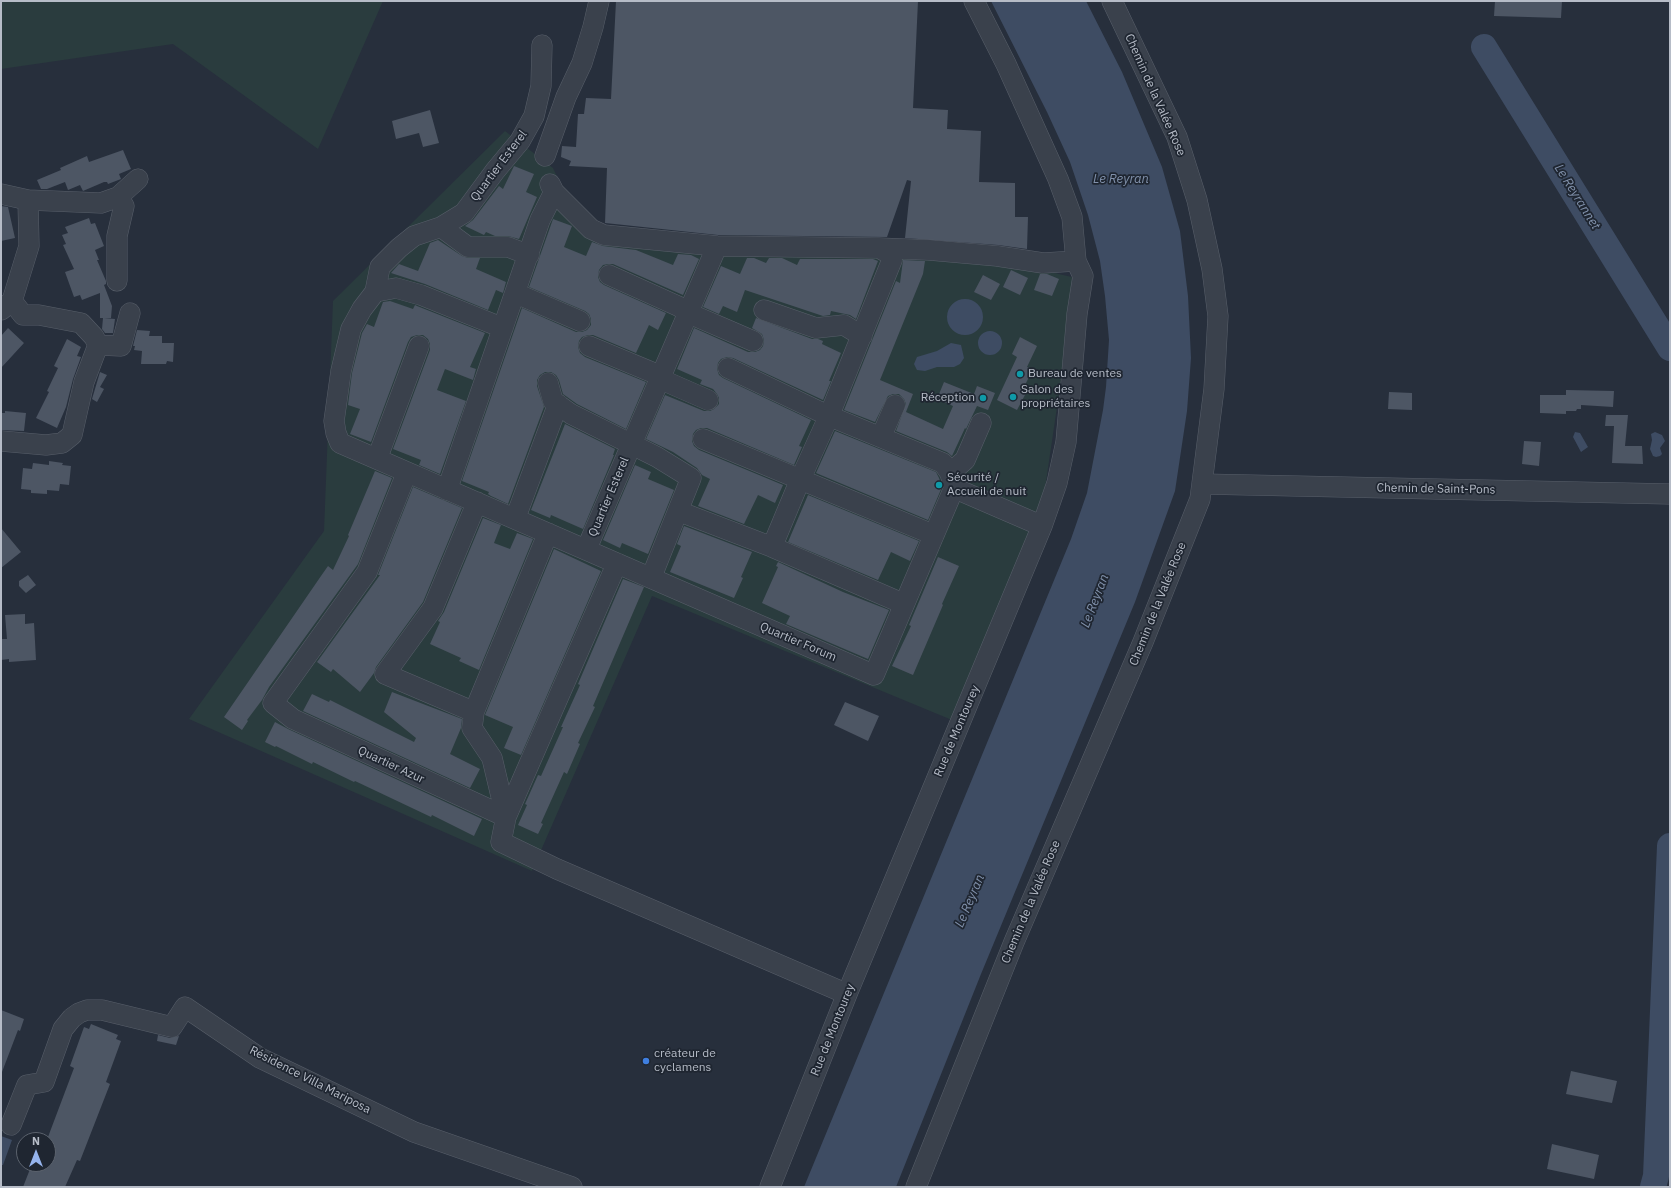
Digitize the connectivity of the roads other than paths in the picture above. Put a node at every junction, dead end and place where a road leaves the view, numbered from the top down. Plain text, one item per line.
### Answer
1 (598, 1) edge
2 (974, 1) edge
3 (1112, 1) edge
4 (542, 45) dead end
5 (545, 156) dead end
6 (138, 179) dead end
7 (1, 194) edge
8 (118, 197) junction
9 (28, 200) junction
10 (441, 226) junction
11 (717, 246) junction
12 (879, 248) junction
13 (529, 254) junction
14 (1076, 261) junction
15 (609, 275) dead end
16 (117, 281) dead end
17 (375, 292) junction
18 (515, 293) junction
19 (6, 306) edge
20 (764, 310) dead end
21 (130, 313) dead end
22 (688, 313) junction
23 (580, 321) dead end
24 (503, 328) junction
25 (862, 336) junction
26 (753, 341) dead end
27 (98, 345) junction
28 (419, 346) dead end
29 (589, 346) dead end
30 (728, 368) dead end
31 (661, 378) junction
32 (548, 383) dead end
33 (708, 400) dead end
34 (558, 404) junction
35 (894, 405) dead end
36 (829, 416) junction
37 (980, 423) dead end
38 (881, 437) junction
39 (703, 439) dead end
40 (1, 441) edge
41 (632, 445) junction
42 (376, 459) junction
43 (407, 472) junction
44 (800, 480) junction
45 (952, 480) junction
46 (1202, 484) junction
47 (447, 490) junction
48 (1670, 494) edge
49 (477, 502) junction
50 (678, 511) junction
51 (515, 519) junction
52 (1042, 526) junction
53 (548, 533) junction
54 (934, 535) junction
55 (772, 547) junction
56 (586, 550) junction
57 (617, 563) junction
58 (651, 578) junction
59 (904, 604) junction
60 (474, 712) junction
61 (506, 817) junction
62 (847, 994) junction
63 (11, 1125) dead end
64 (572, 1187) edge
65 (770, 1187) edge
66 (916, 1187) edge

1 - 5 street
2 - 14 street, Rue de Montourey
3 - 46 street, Chemin de la Valée Rose
4 - 10 street, Quartier Esterel
6 - 8 street
7 - 9 street
8 - 9 street
8 - 16 street
9 - 19 street
10 - 13 street
10 - 17 street, Quartier Esterel
11 - 12 street
11 - 13 street
11 - 22 street, Quartier Esterel
12 - 14 street
12 - 25 street
13 - 18 street
14 - 52 street, Rue de Montourey
15 - 22 street
17 - 24 street
17 - 42 street, Quartier Esterel
18 - 23 street
18 - 24 street
19 - 27 street
20 - 25 street
21 - 27 street
22 - 26 street
22 - 31 street, Quartier Esterel
24 - 47 street
25 - 36 street
27 - 40 street
28 - 42 street
29 - 31 street
30 - 36 street
31 - 33 street
31 - 41 street, Quartier Esterel
32 - 34 street, Quartier Esterel
34 - 41 street, Quartier Esterel
34 - 51 street
35 - 38 street
36 - 38 street
36 - 44 street
37 - 45 street, Quartier Forum
38 - 45 street
39 - 44 street
41 - 50 street, Quartier Esterel
41 - 56 street, Quartier Esterel
42 - 43 street, Quartier Esterel
43 - 47 street, Quartier Esterel
43 - 61 street, Quartier Azur
44 - 54 street
44 - 55 street
45 - 52 street
45 - 54 street, Quartier Forum
46 - 48 street, Chemin de Saint-Pons
46 - 66 street, Chemin de la Valée Rose
47 - 49 street, Quartier Esterel
49 - 51 street, Quartier Esterel
49 - 60 street
50 - 55 street
50 - 58 street
51 - 53 street, Quartier Esterel
52 - 62 street, Rue de Montourey
53 - 56 street, Quartier Esterel
53 - 60 street
54 - 59 street, Quartier Forum
55 - 59 street
56 - 57 street, Quartier Esterel
57 - 58 street, Quartier Esterel
57 - 61 street
58 - 59 street, Quartier Forum
60 - 61 street
61 - 62 street
62 - 65 street, Rue de Montourey
63 - 64 street, Résidence Villa Mariposa

